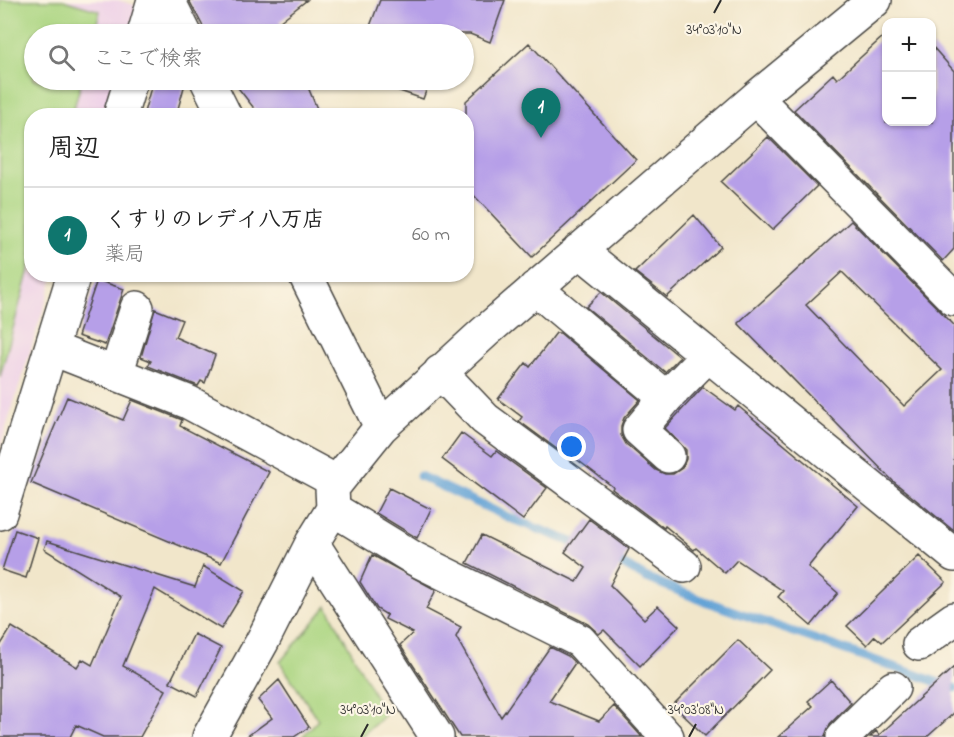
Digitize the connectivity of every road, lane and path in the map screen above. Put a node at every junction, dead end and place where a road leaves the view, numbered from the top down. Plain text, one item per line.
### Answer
1 (154, 0) edge
2 (168, 0) edge
3 (875, 0) edge
4 (147, 24) edge
5 (180, 24) edge
6 (128, 90) edge
7 (212, 90) edge
8 (756, 98) junction
9 (122, 108) edge
10 (221, 108) edge
11 (579, 250) junction
12 (72, 282) edge
13 (309, 282) edge
14 (535, 288) junction
15 (954, 298) edge
16 (137, 308) dead end
17 (52, 349) junction
18 (708, 355) junction
19 (440, 372) junction
20 (116, 374) junction
21 (666, 398) junction
22 (381, 427) junction
23 (668, 456) dead end
24 (335, 495) junction
25 (0, 513) edge
26 (312, 543) junction
27 (954, 555) edge
28 (684, 566) dead end
29 (954, 619) edge
30 (919, 644) dead end
31 (893, 688) dead end
32 (209, 737) edge
33 (437, 737) edge
34 (667, 737) edge
35 (843, 737) edge

1 - 4 street
2 - 5 street
3 - 8 street
6 - 9 street
7 - 10 street
8 - 11 street
8 - 15 street
11 - 14 street
11 - 18 street
12 - 17 street
13 - 22 street
14 - 19 street
14 - 21 street
16 - 20 street
17 - 20 street
17 - 25 street
18 - 21 street
18 - 27 street
19 - 22 street
19 - 28 street
20 - 24 street
21 - 23 street
22 - 24 street
24 - 26 street
24 - 34 street
26 - 32 street
26 - 33 street
29 - 30 street
31 - 35 street

